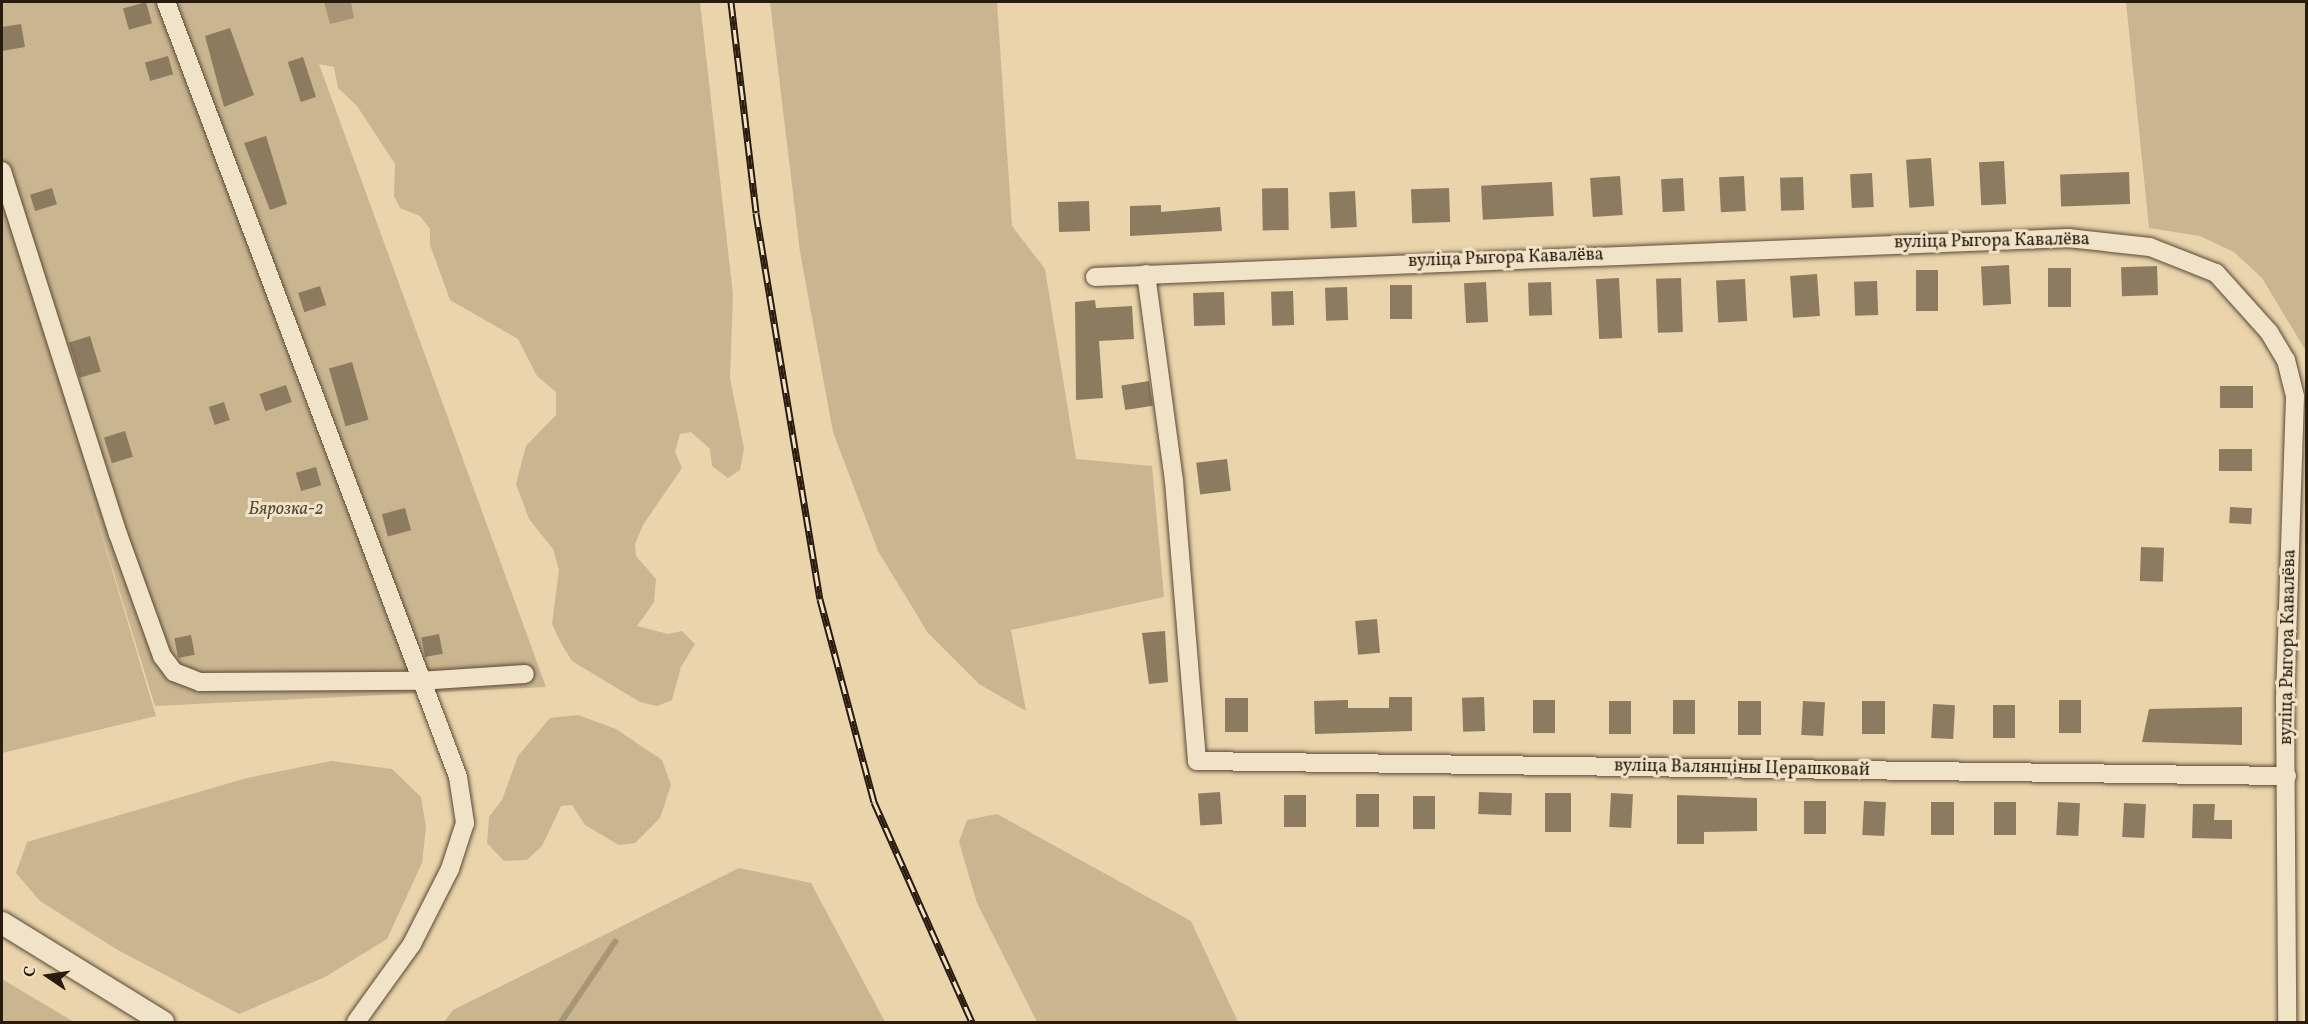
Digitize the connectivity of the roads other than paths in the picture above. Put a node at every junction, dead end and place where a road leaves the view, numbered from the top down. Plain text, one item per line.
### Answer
1 (166, 2) edge
2 (2, 171) edge
3 (1146, 274) junction
4 (1095, 277) dead end
5 (525, 674) dead end
6 (419, 681) junction
7 (2287, 777) junction
8 (2, 923) edge
9 (163, 1023) edge
10 (357, 1023) edge
11 (2287, 1023) edge

1 - 6 street
2 - 6 street
3 - 4 street, вуліца Рыгора Кавалёва
3 - 7 street, вуліца Валянціны Церашковай
3 - 7 street, вуліца Рыгора Кавалёва
5 - 6 street
6 - 10 street
7 - 11 street, вуліца Рыгора Кавалёва
8 - 9 street

